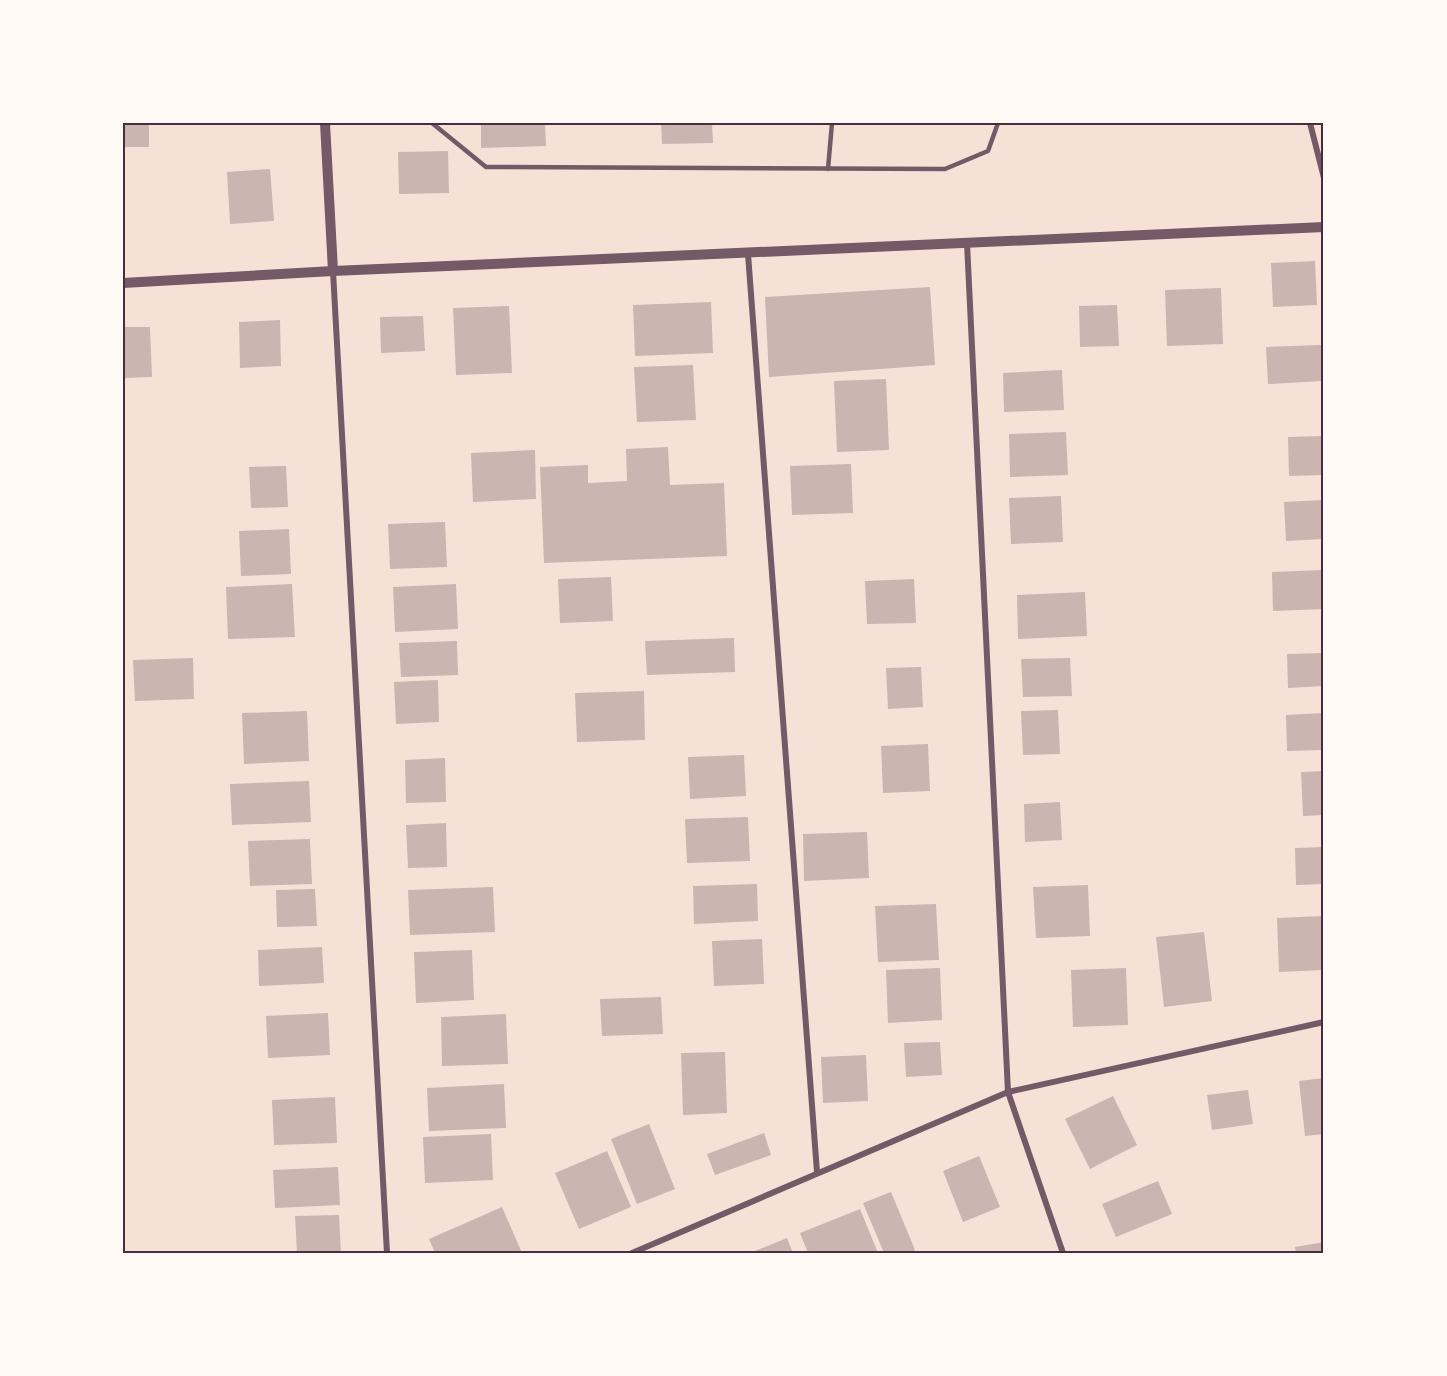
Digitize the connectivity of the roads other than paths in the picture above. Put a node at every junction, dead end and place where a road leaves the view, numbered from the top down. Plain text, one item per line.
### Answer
1 (325, 123) edge
2 (432, 123) edge
3 (832, 123) edge
4 (998, 123) edge
5 (1310, 123) edge
6 (828, 169) junction
7 (1324, 178) edge
8 (1324, 227) edge
9 (967, 243) junction
10 (748, 254) junction
11 (333, 272) junction
12 (123, 284) edge
13 (1324, 1022) edge
14 (1008, 1092) junction
15 (817, 1172) junction
16 (387, 1253) edge
17 (633, 1253) edge
18 (1063, 1253) edge

1 - 11 street
2 - 6 lane
3 - 6 lane
4 - 6 lane
5 - 7 street
8 - 9 street
9 - 10 street
9 - 14 street
10 - 11 street
10 - 15 street
11 - 12 street
11 - 16 street
13 - 14 street
14 - 15 street
14 - 18 street
15 - 17 street

